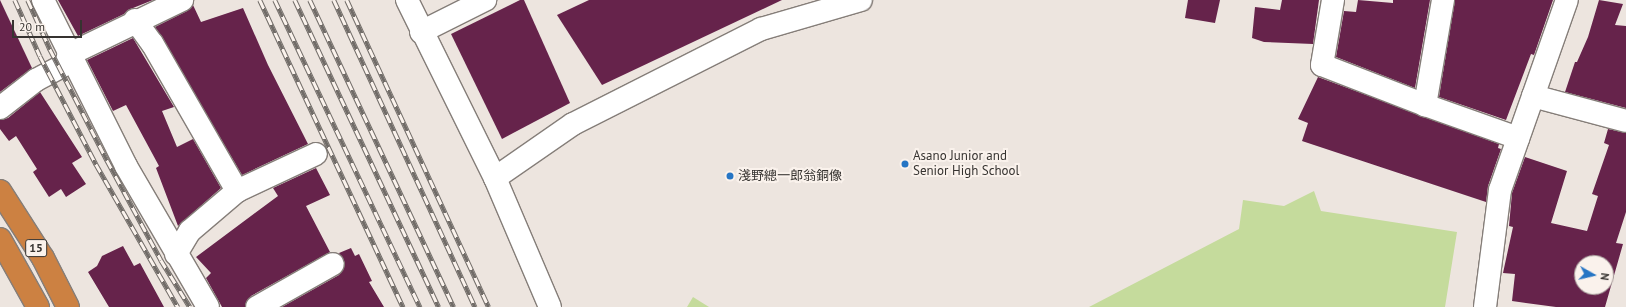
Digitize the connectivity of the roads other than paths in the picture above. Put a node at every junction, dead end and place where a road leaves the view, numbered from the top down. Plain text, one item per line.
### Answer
1 (43, 0) edge
2 (182, 0) edge
3 (407, 0) edge
4 (485, 0) edge
5 (858, 0) edge
6 (1333, 0) edge
7 (1443, 0) edge
8 (1567, 0) edge
9 (135, 20) junction
10 (421, 32) junction
11 (69, 58) junction
12 (1533, 96) junction
13 (1425, 105) junction
14 (0, 108) edge
15 (1626, 120) edge
16 (1518, 138) junction
17 (316, 154) dead end
18 (495, 178) junction
19 (0, 191) edge
20 (237, 191) junction
21 (0, 239) edge
22 (176, 254) junction
23 (333, 264) dead end
24 (38, 307) edge
25 (68, 307) edge
26 (208, 307) edge
27 (257, 307) edge
28 (550, 307) edge
29 (1485, 307) edge

1 - 11 street
2 - 9 street
3 - 10 street
4 - 10 street
5 - 18 street
6 - 13 street
7 - 13 street
8 - 12 street
9 - 11 street
9 - 20 street
10 - 18 street
11 - 14 street
11 - 22 street
12 - 15 street
12 - 16 street
13 - 16 street
16 - 29 street
17 - 20 street
18 - 28 street
19 - 25 highway, 15
20 - 22 street
21 - 24 highway, 15
22 - 26 street
23 - 27 street

